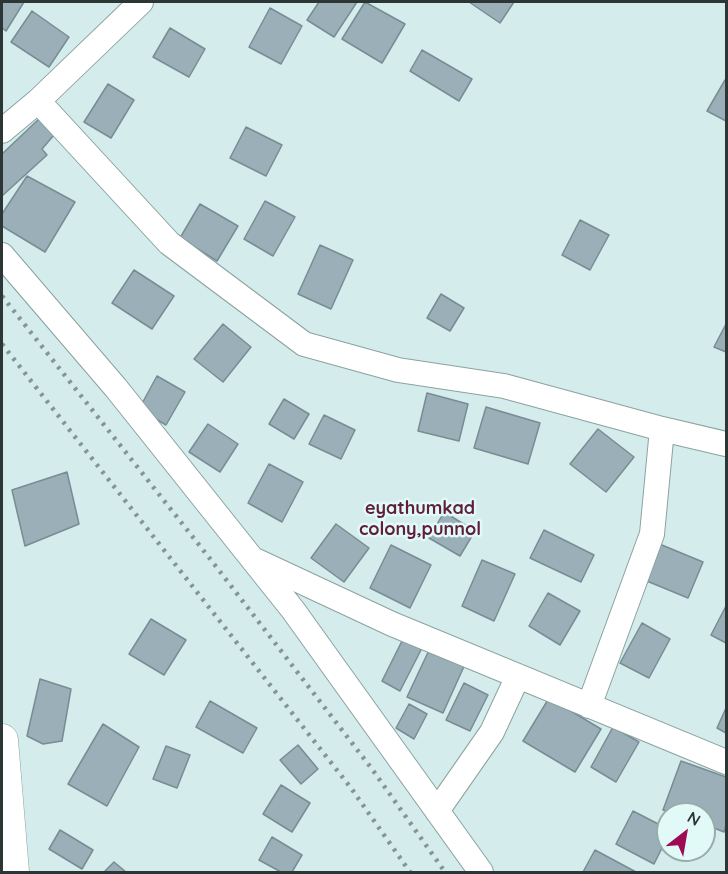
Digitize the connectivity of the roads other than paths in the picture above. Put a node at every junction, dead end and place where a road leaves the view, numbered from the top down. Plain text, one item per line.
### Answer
1 (141, 2) edge
2 (38, 101) junction
3 (2, 131) edge
4 (2, 255) edge
5 (662, 429) junction
6 (726, 444) edge
7 (253, 559) junction
8 (518, 676) junction
9 (589, 706) junction
10 (2, 740) edge
11 (726, 762) edge
12 (4, 793) edge
13 (437, 811) junction
14 (14, 873) edge
15 (481, 873) edge

1 - 2 street
2 - 3 street
2 - 5 street
4 - 7 street
5 - 6 street
5 - 9 street
7 - 8 street
7 - 13 street
8 - 9 street
8 - 13 street
9 - 11 street
10 - 12 main road
12 - 14 main road
13 - 15 street

